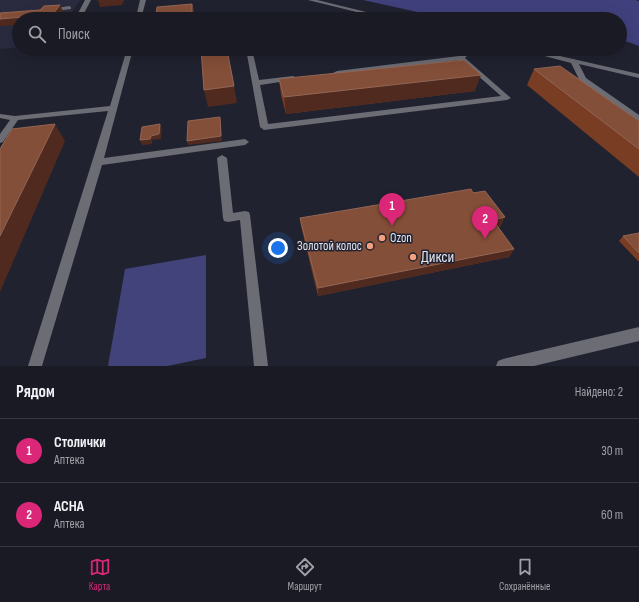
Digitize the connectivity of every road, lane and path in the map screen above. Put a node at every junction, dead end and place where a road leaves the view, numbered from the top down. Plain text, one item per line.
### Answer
1 (88, 0) edge
2 (143, 0) edge
3 (311, 0) edge
4 (84, 7) junction
5 (46, 10) edge
6 (81, 12) edge
7 (140, 12) edge
8 (362, 12) edge
9 (128, 56) edge
10 (250, 56) edge
11 (552, 56) edge
12 (461, 58) joint
13 (574, 61) junction
14 (601, 67) junction
15 (327, 74) edge
16 (639, 76) edge
17 (304, 77) edge
18 (639, 82) edge
19 (256, 83) junction
20 (112, 108) junction
21 (0, 116) edge
22 (15, 118) junction
23 (639, 119) edge
24 (0, 140) edge
25 (245, 142) dead end
26 (222, 158) dead end
27 (98, 162) junction
28 (639, 334) edge
29 (35, 366) edge
30 (261, 366) edge
31 (503, 366) edge

1 - 4 street
2 - 7 street
3 - 8 street
4 - 5 street
4 - 6 street
9 - 20 street
10 - 19 street
11 - 13 street
12 - 15 street
12 - 19 street
13 - 14 street
13 - 23 street
14 - 16 street
14 - 18 street
17 - 19 street
20 - 22 street
20 - 27 street
21 - 22 street
22 - 24 street
25 - 27 street
26 - 30 street
27 - 29 street
28 - 31 street

